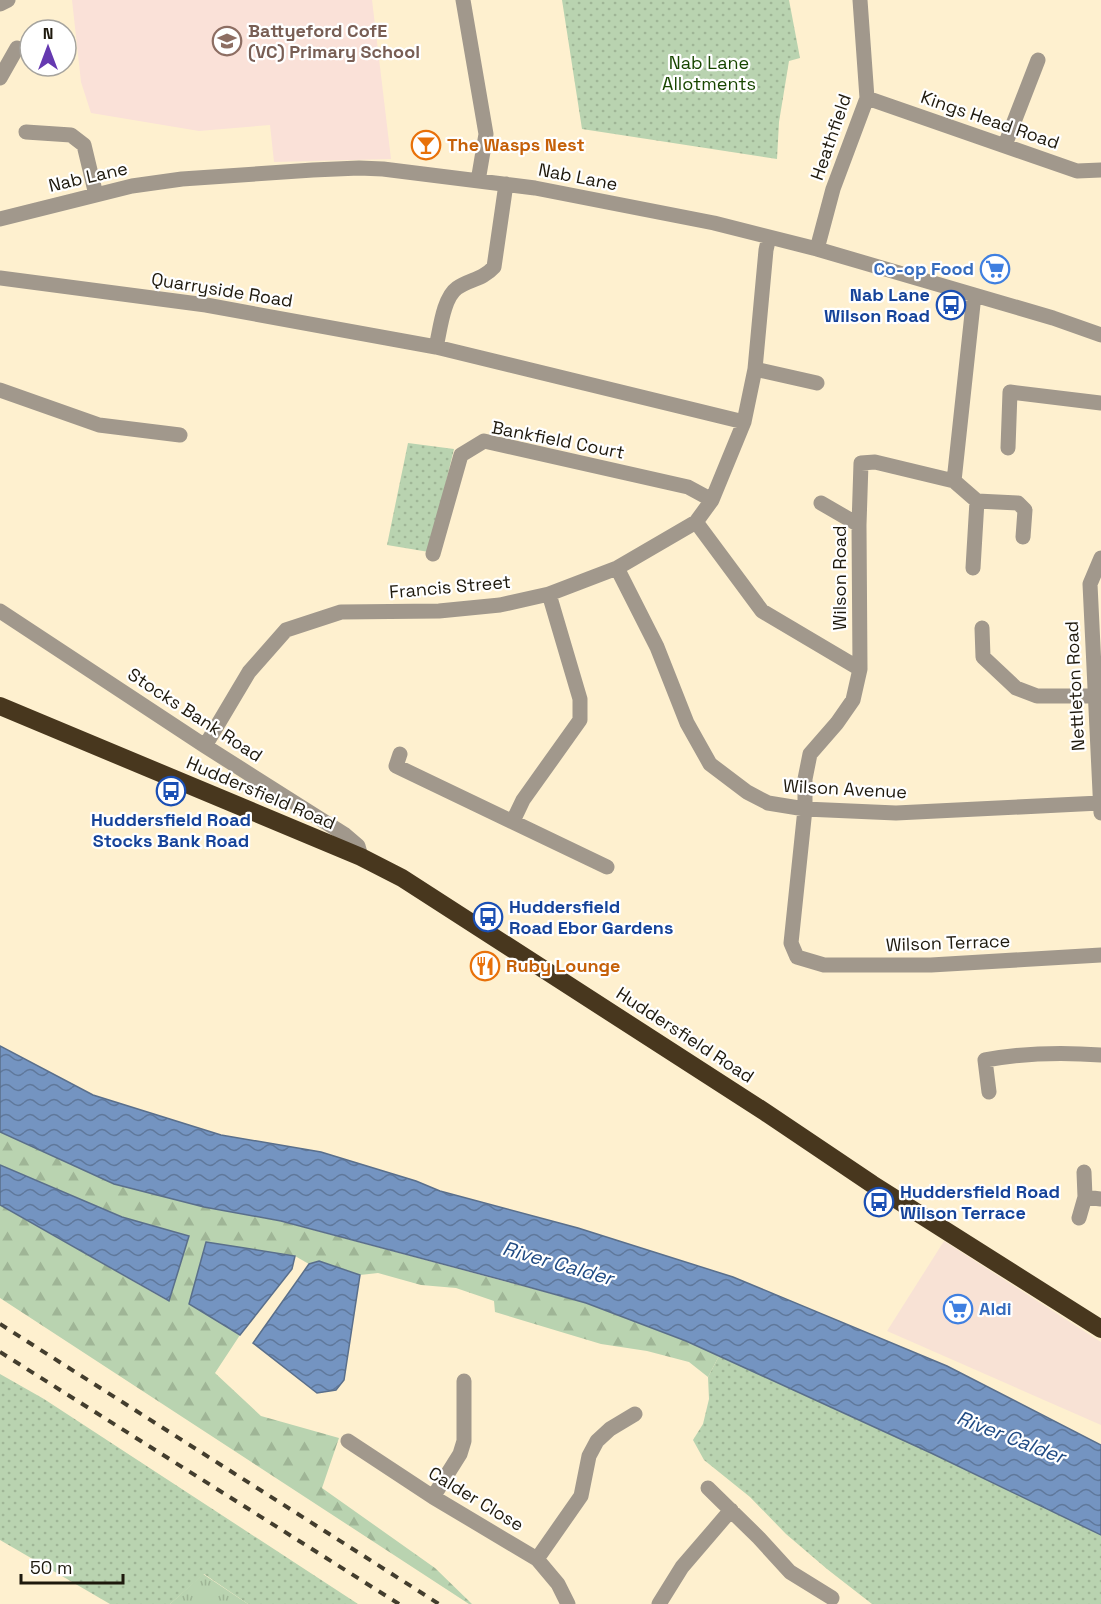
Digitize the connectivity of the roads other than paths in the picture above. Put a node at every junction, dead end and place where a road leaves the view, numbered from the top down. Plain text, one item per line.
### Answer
1 (8, 0) edge
2 (464, 0) edge
3 (860, 0) edge
4 (0, 4) edge
5 (17, 48) dead end
6 (1038, 60) dead end
7 (0, 78) edge
8 (867, 98) junction
9 (26, 132) dead end
10 (1005, 145) junction
11 (1101, 170) edge
12 (478, 181) junction
13 (506, 184) junction
14 (96, 195) junction
15 (0, 219) edge
16 (769, 237) junction
17 (817, 249) junction
18 (0, 278) edge
19 (974, 295) junction
20 (1101, 335) edge
21 (436, 347) junction
22 (755, 369) junction
23 (817, 383) dead end
24 (0, 390) edge
25 (1101, 403) edge
26 (744, 422) junction
27 (180, 435) dead end
28 (1008, 448) dead end
29 (954, 481) junction
30 (712, 500) junction
31 (977, 501) junction
32 (821, 503) dead end
33 (696, 522) junction
34 (859, 525) junction
35 (1023, 537) dead end
36 (433, 554) dead end
37 (1101, 558) edge
38 (617, 568) junction
39 (973, 568) dead end
40 (549, 594) junction
41 (3, 618) edge
42 (982, 628) dead end
43 (1096, 628) edge
44 (860, 669) junction
45 (1095, 696) junction
46 (0, 706) edge
47 (205, 746) junction
48 (400, 754) dead end
49 (1101, 808) edge
50 (805, 809) junction
51 (513, 821) junction
52 (361, 857) junction
53 (607, 867) dead end
54 (1101, 956) edge
55 (798, 957) joint
56 (1101, 1054) edge
57 (989, 1092) dead end
58 (1084, 1172) dead end
59 (1085, 1197) junction
60 (1101, 1199) edge
61 (1079, 1218) dead end
62 (1101, 1329) edge
63 (464, 1381) dead end
64 (635, 1414) dead end
65 (348, 1441) dead end
66 (708, 1488) dead end
67 (433, 1497) junction
68 (731, 1510) junction
69 (537, 1558) junction
70 (832, 1598) dead end
71 (568, 1604) edge
72 (659, 1604) edge

1 - 4 street
2 - 12 street
3 - 8 street, Heathfield
5 - 7 street
6 - 10 street
8 - 10 street, Kings Head Road
8 - 17 street, Heathfield
9 - 14 street
10 - 11 street, Kings Head Road
12 - 13 street, Nab Lane
12 - 14 street, Nab Lane
13 - 16 street, Nab Lane
13 - 21 street
14 - 15 street, Nab Lane
16 - 17 street, Nab Lane
16 - 22 street, Francis Street
17 - 19 street, Nab Lane
18 - 21 street, Quarryside Road
19 - 20 street, Nab Lane
19 - 29 street
21 - 26 street, Quarryside Road
22 - 23 street
22 - 26 street, Francis Street
24 - 27 street
25 - 28 street
26 - 30 street, Francis Street
29 - 31 street
29 - 34 street, Wilson Road
30 - 33 street, Francis Street
30 - 36 street, Bankfield Court
31 - 35 street
31 - 39 street
32 - 34 street
33 - 38 street, Francis Street
33 - 44 street
34 - 44 street, Wilson Road
37 - 43 street, Nettleton Road
38 - 40 street, Francis Street
38 - 50 street, Wilson Avenue
40 - 47 street, Francis Street
40 - 51 street
41 - 47 street, Stocks Bank Road
42 - 45 street
43 - 45 street, Nettleton Road
44 - 50 street, Wilson Road
45 - 49 street, Nettleton Road
46 - 52 highway, Huddersfield Road
47 - 52 street, Stocks Bank Road
48 - 51 street
49 - 50 street, Wilson Avenue
50 - 55 street, Wilson Road
51 - 53 street
52 - 62 highway, Huddersfield Road
54 - 55 street, Wilson Terrace
56 - 57 street
58 - 59 street
59 - 60 street
59 - 61 street
63 - 67 street
64 - 69 street
65 - 67 street, Calder Close
66 - 68 street
67 - 69 street, Calder Close
68 - 70 street
68 - 72 street
69 - 71 street, Calder Close

